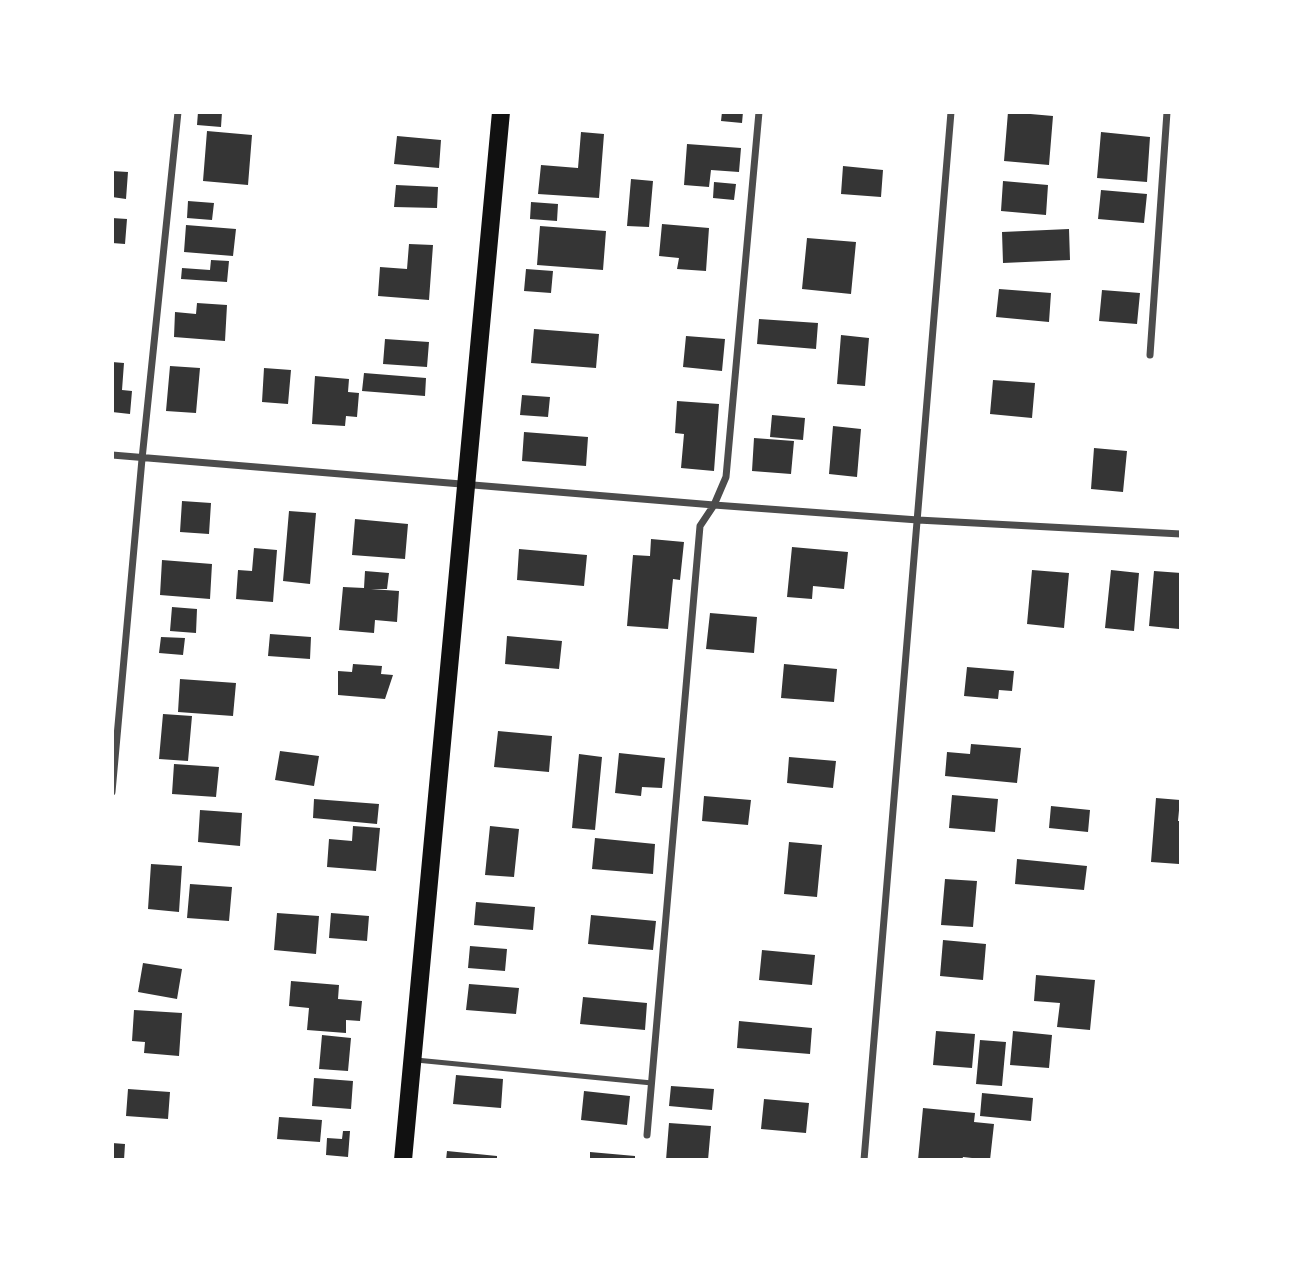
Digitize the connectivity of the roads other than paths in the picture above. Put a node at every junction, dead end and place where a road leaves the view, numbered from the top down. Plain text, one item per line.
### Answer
1 (178, 112) edge
2 (501, 112) edge
3 (760, 112) edge
4 (951, 112) edge
5 (1167, 112) edge
6 (1150, 355) dead end
7 (112, 455) edge
8 (142, 458) junction
9 (467, 484) junction
10 (714, 505) junction
11 (918, 520) junction
12 (1181, 534) edge
13 (112, 792) edge
14 (413, 1059) junction
15 (652, 1083) junction
16 (646, 1135) dead end
17 (403, 1160) edge
18 (864, 1160) edge

1 - 8 street
2 - 9 main road
3 - 10 street
4 - 11 street
5 - 6 street
7 - 8 street
8 - 9 street
8 - 13 street
9 - 10 street
9 - 14 main road
10 - 11 street
10 - 15 street
11 - 12 street
11 - 18 street
14 - 15 lane
14 - 17 main road
15 - 16 street

